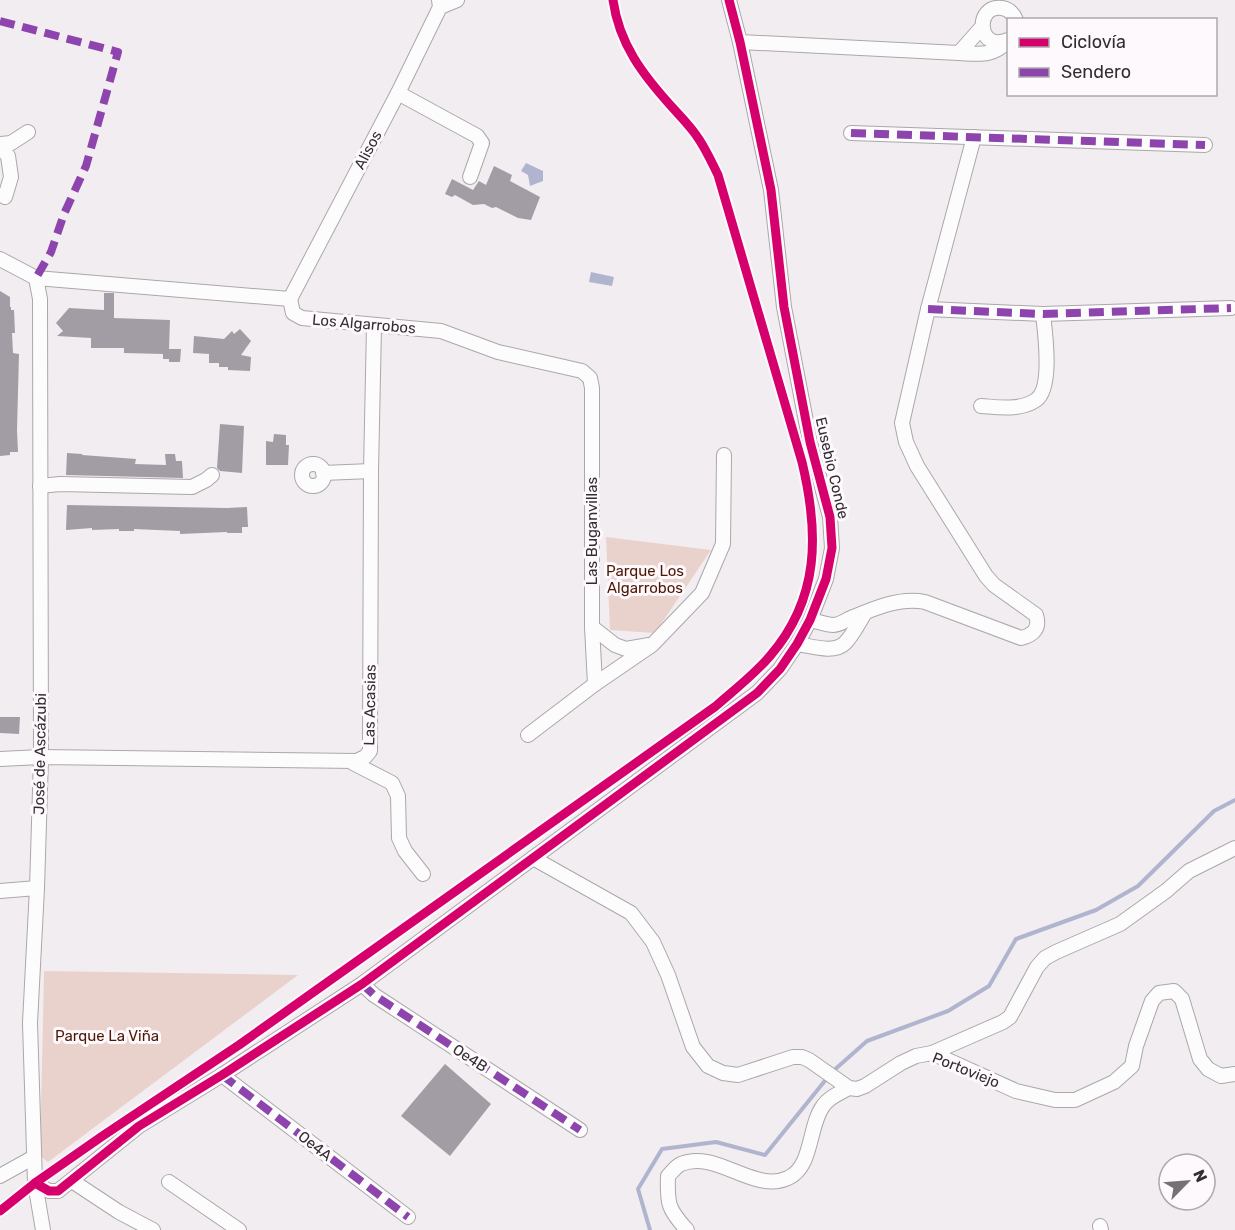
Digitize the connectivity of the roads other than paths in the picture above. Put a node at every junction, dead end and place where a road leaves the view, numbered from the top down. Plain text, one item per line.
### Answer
1 (457, 0) edge
2 (729, 0) edge
3 (439, 4) edge
4 (991, 6) edge
5 (1014, 10) edge
6 (982, 27) junction
7 (1007, 41) edge
8 (740, 42) junction
9 (1007, 42) edge
10 (959, 53) junction
11 (398, 93) junction
12 (27, 132) dead end
13 (851, 133) dead end
14 (974, 137) junction
15 (1204, 145) dead end
16 (0, 146) edge
17 (470, 177) dead end
18 (5, 197) dead end
19 (0, 260) edge
20 (36, 278) junction
21 (290, 299) junction
22 (1231, 308) dead end
23 (928, 309) junction
24 (1043, 314) junction
25 (374, 326) junction
26 (590, 378) joint
27 (981, 406) dead end
28 (724, 455) dead end
29 (371, 471) junction
30 (323, 473) dead end
31 (212, 475) dead end
32 (40, 486) junction
33 (865, 613) junction
34 (810, 620) junction
35 (592, 627) junction
36 (797, 644) junction
37 (651, 645) junction
38 (595, 684) junction
39 (528, 735) dead end
40 (41, 757) junction
41 (0, 759) edge
42 (351, 761) junction
43 (1235, 848) edge
44 (533, 858) junction
45 (423, 874) dead end
46 (37, 888) junction
47 (0, 891) edge
48 (362, 984) junction
49 (932, 1053) junction
50 (1235, 1074) edge
51 (222, 1075) junction
52 (849, 1088) junction
53 (580, 1130) dead end
54 (34, 1157) junction
55 (0, 1176) edge
56 (72, 1181) junction
57 (169, 1182) dead end
58 (35, 1183) junction
59 (408, 1217) dead end
60 (43, 1230) edge
61 (153, 1230) edge
62 (239, 1230) edge
63 (687, 1230) edge

1 - 3 street
2 - 8 street, Eusebio Conde
3 - 11 street, Alisos
4 - 5 street
4 - 6 street
6 - 7 street
6 - 10 street
8 - 10 street
8 - 34 street, Eusebio Conde
9 - 10 street
11 - 17 street
11 - 21 street, Alisos
12 - 16 street
13 - 14 street
14 - 15 street
14 - 23 street
16 - 18 street
19 - 20 street
20 - 21 street
20 - 32 street, José de Ascázubi
21 - 25 street, Los Algarrobos
22 - 24 street
23 - 24 street
23 - 33 street
24 - 27 street
25 - 26 street, Los Algarrobos
25 - 29 street, Las Acasias
26 - 35 street, Las Buganvillas
28 - 37 street
29 - 30 street
29 - 42 street, Las Acasias
31 - 32 street
32 - 40 street, José de Ascázubi
33 - 34 street
33 - 36 street
34 - 36 street, Eusebio Conde
35 - 37 street
35 - 38 street, Las Buganvillas
36 - 44 street, Eusebio Conde
37 - 38 street
38 - 39 street
40 - 41 street, Las Acasias
40 - 42 street, Las Acasias
40 - 46 street, José de Ascázubi
42 - 45 street
43 - 49 street
44 - 48 street, Eusebio Conde
44 - 52 street
46 - 47 street
46 - 54 street, José de Ascázubi
48 - 51 street, Eusebio Conde
48 - 53 street, Oe4B
49 - 50 street, Portoviejo
49 - 52 street, Portoviejo
51 - 56 street, Eusebio Conde
51 - 59 street, Oe4A
52 - 63 street, Portoviejo
54 - 55 street
54 - 58 street, José de Ascázubi
56 - 58 street, Eusebio Conde
56 - 61 street
57 - 62 street
58 - 60 street, José de Ascázubi

